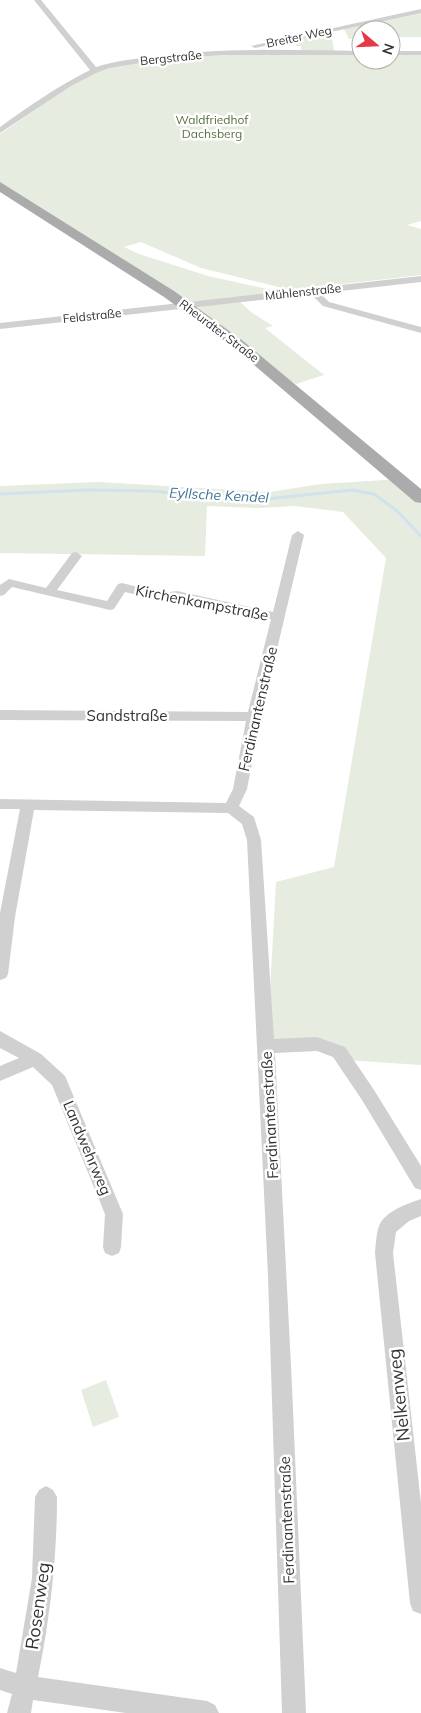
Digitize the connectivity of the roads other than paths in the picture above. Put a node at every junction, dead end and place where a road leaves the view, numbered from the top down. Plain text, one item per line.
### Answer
1 (37, 0) edge
2 (421, 11) edge
3 (237, 52) junction
4 (351, 53) edge
5 (401, 53) edge
6 (421, 54) edge
7 (94, 70) junction
8 (0, 131) edge
9 (0, 186) edge
10 (421, 279) edge
11 (313, 291) junction
12 (185, 306) junction
13 (0, 326) edge
14 (421, 330) edge
15 (421, 498) edge
16 (298, 535) dead end
17 (76, 556) dead end
18 (0, 592) edge
19 (49, 592) junction
20 (278, 617) junction
21 (0, 715) edge
22 (254, 717) junction
23 (0, 804) edge
24 (28, 805) junction
25 (231, 808) junction
26 (0, 974) edge
27 (0, 1038) edge
28 (267, 1046) junction
29 (36, 1059) junction
30 (0, 1074) edge
31 (421, 1182) edge
32 (421, 1207) edge
33 (112, 1247) dead end
34 (46, 1497) dead end
35 (421, 1603) edge
36 (0, 1679) edge
37 (25, 1687) junction
38 (19, 1713) edge
39 (207, 1713) edge
40 (294, 1713) edge

1 - 7 street
2 - 3 street, Breiter Weg
3 - 4 street, Bergstraße
3 - 7 street, Bergstraße
5 - 6 street
7 - 8 street, Bergstraße
9 - 12 main road, Rheurdter Straße
10 - 11 street, Mühlenstraße
11 - 12 street, Mühlenstraße
11 - 14 street
12 - 13 street, Feldstraße
12 - 15 main road, Rheurdter Straße
16 - 20 street, Ferdinantenstraße
17 - 19 street
18 - 19 street, Kirchenkampstraße
19 - 20 street, Kirchenkampstraße
20 - 22 street, Ferdinantenstraße
21 - 22 street, Sandstraße
22 - 25 street, Ferdinantenstraße
23 - 24 street
24 - 25 street
24 - 26 street
25 - 28 street, Ferdinantenstraße
27 - 29 street, Landwehrweg
28 - 31 street
28 - 40 street, Ferdinantenstraße
29 - 30 street
29 - 33 street, Landwehrweg
32 - 35 street, Nelkenweg
34 - 37 street, Rosenweg
36 - 37 street
37 - 38 street, Rosenweg
37 - 39 street

